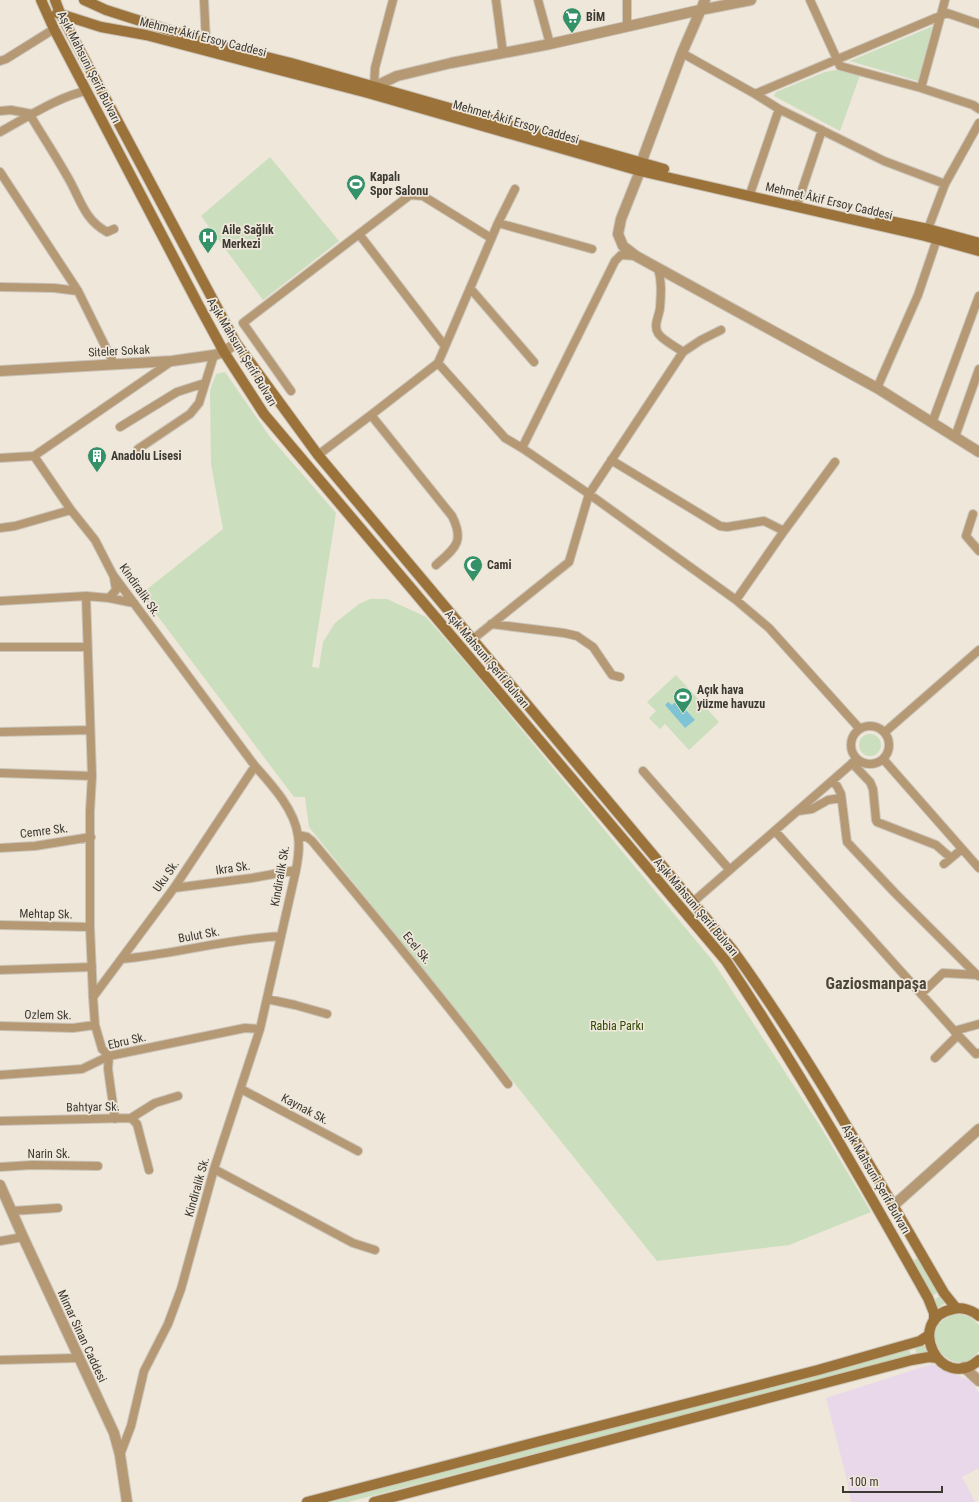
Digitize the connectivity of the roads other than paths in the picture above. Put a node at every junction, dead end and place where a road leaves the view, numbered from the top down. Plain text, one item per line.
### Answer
1 (55, 0) edge
2 (84, 0) edge
3 (204, 0) edge
4 (393, 0) edge
5 (496, 0) edge
6 (538, 0) edge
7 (627, 0) edge
8 (705, 0) edge
9 (751, 0) edge
10 (810, 0) edge
11 (945, 0) edge
12 (42, 1) edge
13 (700, 10) junction
14 (60, 13) junction
15 (47, 14) junction
16 (941, 15) junction
17 (979, 24) edge
18 (627, 26) junction
19 (54, 29) junction
20 (550, 44) junction
21 (208, 47) junction
22 (503, 53) junction
23 (682, 53) junction
24 (836, 60) junction
25 (0, 61) edge
26 (374, 87) junction
27 (921, 88) junction
28 (87, 91) junction
29 (755, 94) junction
30 (779, 109) junction
31 (979, 109) edge
32 (0, 111) edge
33 (31, 115) junction
34 (979, 123) edge
35 (822, 130) junction
36 (0, 132) edge
37 (641, 168) junction
38 (0, 172) edge
39 (945, 184) junction
40 (515, 189) dead end
41 (751, 190) junction
42 (798, 202) junction
43 (498, 223) junction
44 (114, 229) dead end
45 (926, 233) junction
46 (359, 234) junction
47 (491, 238) junction
48 (937, 239) junction
49 (979, 243) edge
50 (592, 249) dead end
51 (979, 251) edge
52 (636, 256) junction
53 (658, 268) junction
54 (0, 287) edge
55 (470, 288) junction
56 (78, 291) junction
57 (979, 296) edge
58 (721, 330) dead end
59 (236, 343) junction
60 (444, 345) junction
61 (224, 352) junction
62 (683, 352) junction
63 (214, 355) junction
64 (172, 361) junction
65 (534, 362) dead end
66 (438, 363) junction
67 (114, 364) junction
68 (979, 369) edge
69 (0, 371) edge
70 (205, 383) junction
71 (877, 388) junction
72 (291, 391) dead end
73 (371, 415) junction
74 (932, 422) junction
75 (120, 427) dead end
76 (955, 437) junction
77 (522, 448) junction
78 (138, 449) dead end
79 (979, 452) edge
80 (318, 455) junction
81 (34, 456) junction
82 (0, 458) edge
83 (611, 460) junction
84 (835, 462) dead end
85 (589, 494) junction
86 (71, 510) junction
87 (973, 514) dead end
88 (0, 528) edge
89 (784, 530) junction
90 (979, 551) edge
91 (436, 565) dead end
92 (113, 575) junction
93 (86, 596) junction
94 (109, 598) junction
95 (736, 600) junction
96 (0, 601) edge
97 (134, 603) junction
98 (492, 624) junction
99 (473, 639) junction
100 (88, 646) junction
101 (0, 647) edge
102 (979, 650) edge
103 (620, 677) dead end
104 (859, 728) junction
105 (90, 730) junction
106 (0, 732) edge
107 (885, 732) junction
108 (884, 760) junction
109 (854, 761) junction
110 (255, 766) junction
111 (643, 771) dead end
112 (0, 773) edge
113 (92, 776) junction
114 (832, 780) junction
115 (841, 798) junction
116 (798, 811) junction
117 (775, 831) junction
118 (298, 835) junction
119 (91, 837) junction
120 (0, 848) edge
121 (962, 848) junction
122 (951, 858) junction
123 (944, 864) dead end
124 (979, 868) edge
125 (729, 869) junction
126 (296, 870) junction
127 (174, 888) junction
128 (692, 902) junction
129 (0, 925) edge
130 (90, 927) junction
131 (281, 936) junction
132 (122, 959) junction
133 (92, 967) junction
134 (0, 970) edge
135 (978, 975) edge
136 (921, 994) junction
137 (93, 997) junction
138 (267, 999) junction
139 (327, 1014) dead end
140 (979, 1024) edge
141 (95, 1025) junction
142 (0, 1026) edge
143 (260, 1029) junction
144 (956, 1033) junction
145 (979, 1054) edge
146 (109, 1056) junction
147 (935, 1058) dead end
148 (0, 1075) edge
149 (508, 1084) dead end
150 (241, 1089) junction
151 (178, 1096) dead end
152 (131, 1118) junction
153 (115, 1119) junction
154 (0, 1121) edge
155 (979, 1130) edge
156 (358, 1151) dead end
157 (98, 1166) dead end
158 (0, 1167) edge
159 (214, 1169) junction
160 (149, 1170) dead end
161 (0, 1184) edge
162 (893, 1206) junction
163 (58, 1208) dead end
164 (12, 1211) junction
165 (23, 1237) junction
166 (0, 1241) edge
167 (375, 1250) dead end
168 (956, 1308) junction
169 (979, 1316) edge
170 (934, 1322) junction
171 (929, 1335) junction
172 (78, 1358) junction
173 (937, 1358) junction
174 (0, 1360) edge
175 (979, 1360) edge
176 (964, 1368) junction
177 (979, 1381) edge
178 (120, 1455) junction
179 (127, 1502) edge
180 (307, 1502) edge
181 (374, 1502) edge

1 - 14 main road, Aşık Mahsuni Şerif Bulvarı
2 - 21 main road, Mehmet Âkif Ersoy Caddesi
3 - 21 street
4 - 26 street
5 - 22 street
6 - 20 street
7 - 18 street
8 - 13 street
9 - 13 street
10 - 24 street
11 - 16 street
12 - 15 main road, Aşık Mahsuni Şerif Bulvarı
13 - 18 street
13 - 23 street
14 - 15 main road, Mehmet Âkif Ersoy Caddesi
14 - 21 main road, Mehmet Âkif Ersoy Caddesi
14 - 59 main road, Aşık Mahsuni Şerif Bulvarı
15 - 19 main road, Aşık Mahsuni Şerif Bulvarı
16 - 17 street
16 - 24 street
16 - 27 street
18 - 20 street
19 - 25 street
19 - 28 main road, Aşık Mahsuni Şerif Bulvarı
20 - 22 street
21 - 26 main road, Mehmet Âkif Ersoy Caddesi
21 - 37 main road, Mehmet Âkif Ersoy Caddesi
22 - 26 street
23 - 29 street
23 - 37 street
24 - 27 street
24 - 29 street
26 - 37 main road, Mehmet Âkif Ersoy Caddesi
27 - 31 street
28 - 33 street
28 - 61 main road, Aşık Mahsuni Şerif Bulvarı
29 - 30 street
30 - 35 street
30 - 41 street
32 - 33 street
33 - 36 street
33 - 44 street
34 - 39 street
35 - 39 street
35 - 42 street
37 - 41 main road, Mehmet Âkif Ersoy Caddesi
37 - 45 main road, Mehmet Âkif Ersoy Caddesi
37 - 52 street
38 - 56 street
39 - 45 street
40 - 43 street
41 - 42 main road, Mehmet Âkif Ersoy Caddesi
42 - 45 main road, Mehmet Âkif Ersoy Caddesi
43 - 47 street
43 - 50 street
45 - 48 main road, Mehmet Âkif Ersoy Caddesi
45 - 49 main road, Mehmet Âkif Ersoy Caddesi
46 - 47 street
46 - 60 street
46 - 72 street
47 - 55 street
48 - 51 main road, Mehmet Âkif Ersoy Caddesi
48 - 71 street
52 - 53 street
52 - 77 street
53 - 62 street
53 - 71 street
54 - 56 street
55 - 60 street
55 - 65 street
56 - 67 street
57 - 74 street
58 - 62 street
59 - 61 street, Siteler Sokak
59 - 80 main road, Aşık Mahsuni Şerif Bulvarı
60 - 66 street
61 - 63 street, Siteler Sokak
61 - 170 main road, Aşık Mahsuni Şerif Bulvarı
62 - 83 street
63 - 64 street, Siteler Sokak
63 - 70 street
64 - 67 street, Siteler Sokak
64 - 81 street
66 - 73 street
66 - 77 street
67 - 69 street, Siteler Sokak
68 - 76 street
70 - 75 street
70 - 78 street
71 - 74 street
73 - 80 street
73 - 91 street
74 - 76 street
76 - 79 street
77 - 85 street
80 - 99 main road, Aşık Mahsuni Şerif Bulvarı
81 - 82 street
81 - 86 street, Kindiralik Sk.
83 - 85 street
83 - 89 street
84 - 89 street
85 - 95 street
85 - 98 street
86 - 88 street
86 - 92 street, Kindiralik Sk.
87 - 90 street
89 - 95 street
92 - 94 street
92 - 97 street, Kindiralik Sk.
93 - 94 street
93 - 96 street
93 - 100 street
94 - 97 street
95 - 104 street
97 - 110 street, Kindiralik Sk.
98 - 99 street
98 - 103 street
99 - 128 main road, Aşık Mahsuni Şerif Bulvarı
100 - 101 street
100 - 105 street
102 - 107 street
104 - 107 street
104 - 109 street
105 - 106 street
105 - 113 street
107 - 108 street
108 - 109 street
108 - 121 street
109 - 114 street
109 - 122 street
110 - 118 street, Kindiralik Sk.
110 - 127 street, Uku Sk.
111 - 125 street
112 - 113 street
113 - 119 street
114 - 115 street
114 - 116 street
115 - 116 street
115 - 135 street
116 - 117 street
117 - 125 street
117 - 136 street
118 - 126 street, Kindiralik Sk.
118 - 149 street, Ecel Sk.
119 - 120 street, Cemre Sk.
119 - 130 street
121 - 122 street
121 - 124 street
122 - 123 street
125 - 128 street
126 - 127 street, Ikra Sk.
126 - 131 street, Kindiralik Sk.
127 - 132 street, Uku Sk.
128 - 162 main road, Aşık Mahsuni Şerif Bulvarı
129 - 130 street, Mehtap Sk.
130 - 133 street
131 - 132 street, Bulut Sk.
131 - 138 street, Kindiralik Sk.
132 - 137 street, Uku Sk.
133 - 134 street
133 - 137 street
135 - 136 street
136 - 144 street
137 - 141 street
138 - 139 street
138 - 143 street, Kindiralik Sk.
140 - 144 street
141 - 142 street, Ozlem Sk.
141 - 146 street
143 - 146 street, Ebru Sk.
143 - 150 street, Kindiralik Sk.
144 - 145 street
144 - 147 street
146 - 148 street, Ebru Sk.
146 - 153 street
150 - 156 street, Kaynak Sk.
150 - 159 street, Kindiralik Sk.
151 - 152 street
152 - 153 street, Bahtyar Sk.
152 - 160 street, Bahtyar Sk.
153 - 154 street, Bahtyar Sk.
155 - 162 street
157 - 158 street, Narin Sk.
159 - 167 street
159 - 178 street, Kindiralik Sk.
161 - 164 street, Mimar Sinan Caddesi
162 - 168 main road, Aşık Mahsuni Şerif Bulvarı
163 - 164 street
164 - 165 street, Mimar Sinan Caddesi
165 - 166 street
165 - 172 street, Mimar Sinan Caddesi
168 - 169 main road
168 - 170 main road
170 - 171 main road
171 - 173 main road
171 - 180 main road
172 - 174 street
172 - 178 street, Mimar Sinan Caddesi
173 - 176 main road
173 - 181 main road
175 - 176 main road
176 - 177 street
178 - 179 street, Mimar Sinan Caddesi

